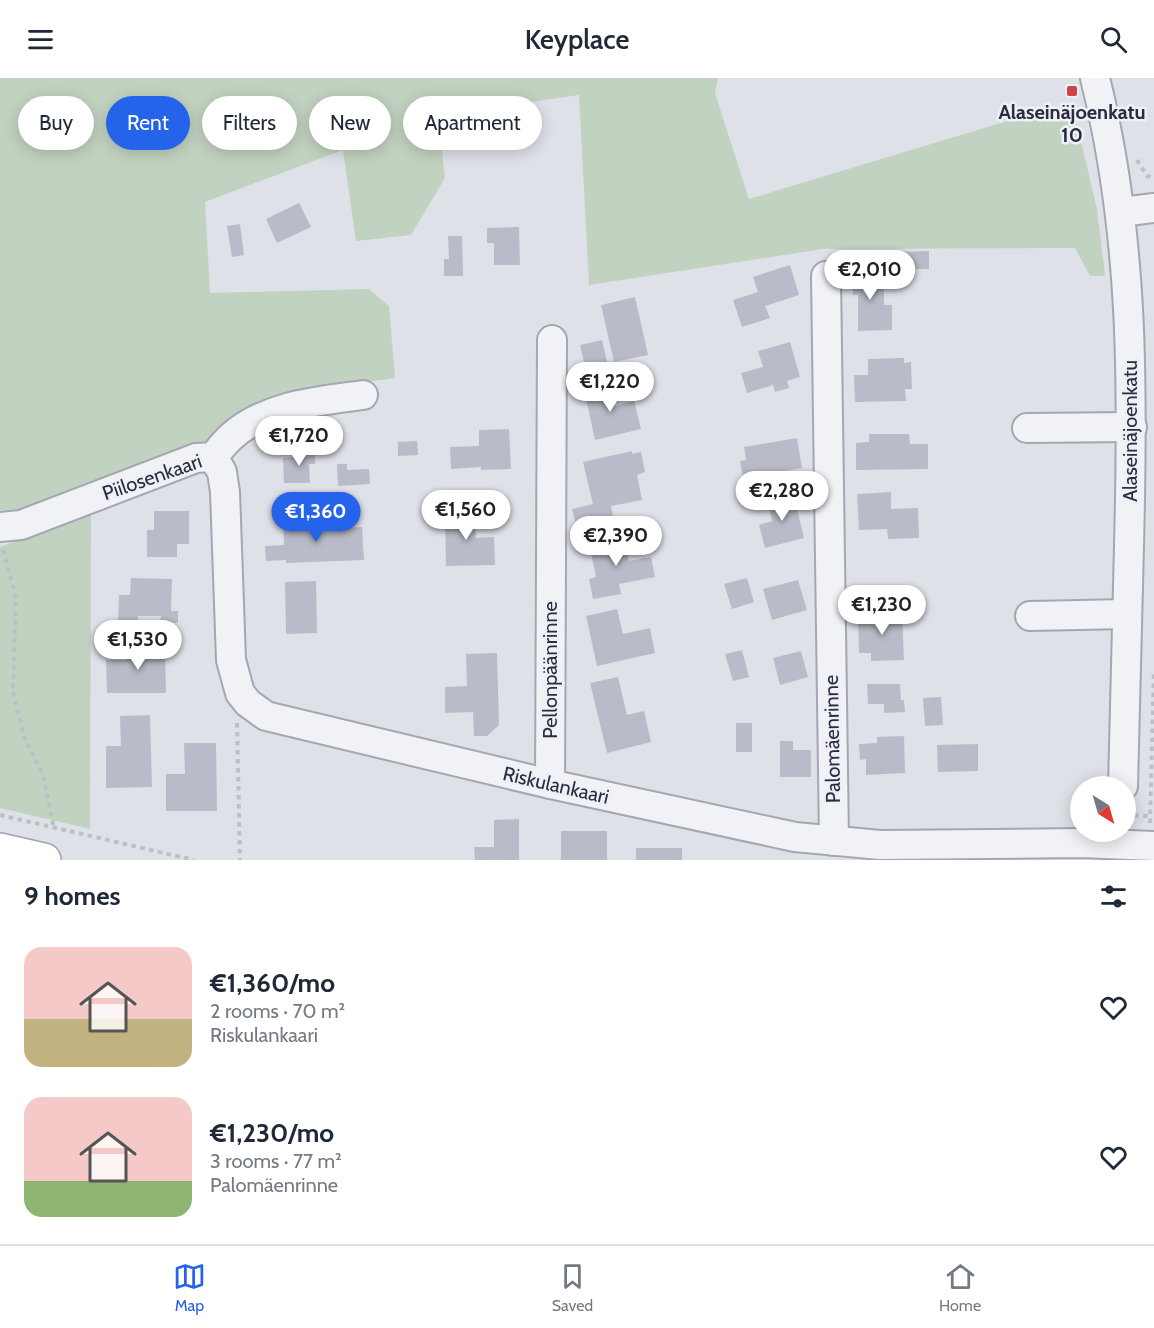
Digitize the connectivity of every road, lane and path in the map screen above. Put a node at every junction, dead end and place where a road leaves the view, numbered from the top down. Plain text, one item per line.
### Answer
1 (1095, 78) edge
2 (1154, 208) edge
3 (1120, 212) junction
4 (826, 276) dead end
5 (552, 340) dead end
6 (363, 395) dead end
7 (1132, 427) junction
8 (1027, 428) dead end
9 (213, 457) junction
10 (0, 527) edge
11 (0, 541) edge
12 (1127, 614) junction
13 (1030, 616) dead end
14 (1154, 670) edge
15 (248, 704) junction
16 (1123, 776) edge
17 (550, 784) junction
18 (0, 815) edge
19 (1136, 815) edge
20 (1150, 816) junction
21 (54, 829) junction
22 (834, 841) junction
23 (1134, 845) edge
24 (0, 850) edge
25 (44, 860) edge
26 (194, 860) edge
27 (240, 860) edge

1 - 3 street, Alaseinäjoenkatu
2 - 3 street
3 - 7 street, Alaseinäjoenkatu
4 - 22 street, Palomäenrinne
5 - 17 street, Pellonpäänrinne
6 - 9 street, Piilosenkaari
7 - 8 street
7 - 12 street, Alaseinäjoenkatu
9 - 10 street, Piilosenkaari
9 - 15 street
11 - 21 path
12 - 13 street
12 - 16 street, Alaseinäjoenkatu
14 - 20 path
15 - 17 street, Riskulankaari
15 - 27 path
17 - 22 street, Riskulankaari
18 - 21 path
19 - 20 path
20 - 23 path
21 - 26 path
22 - 23 street, Riskulankaari
24 - 25 main road

